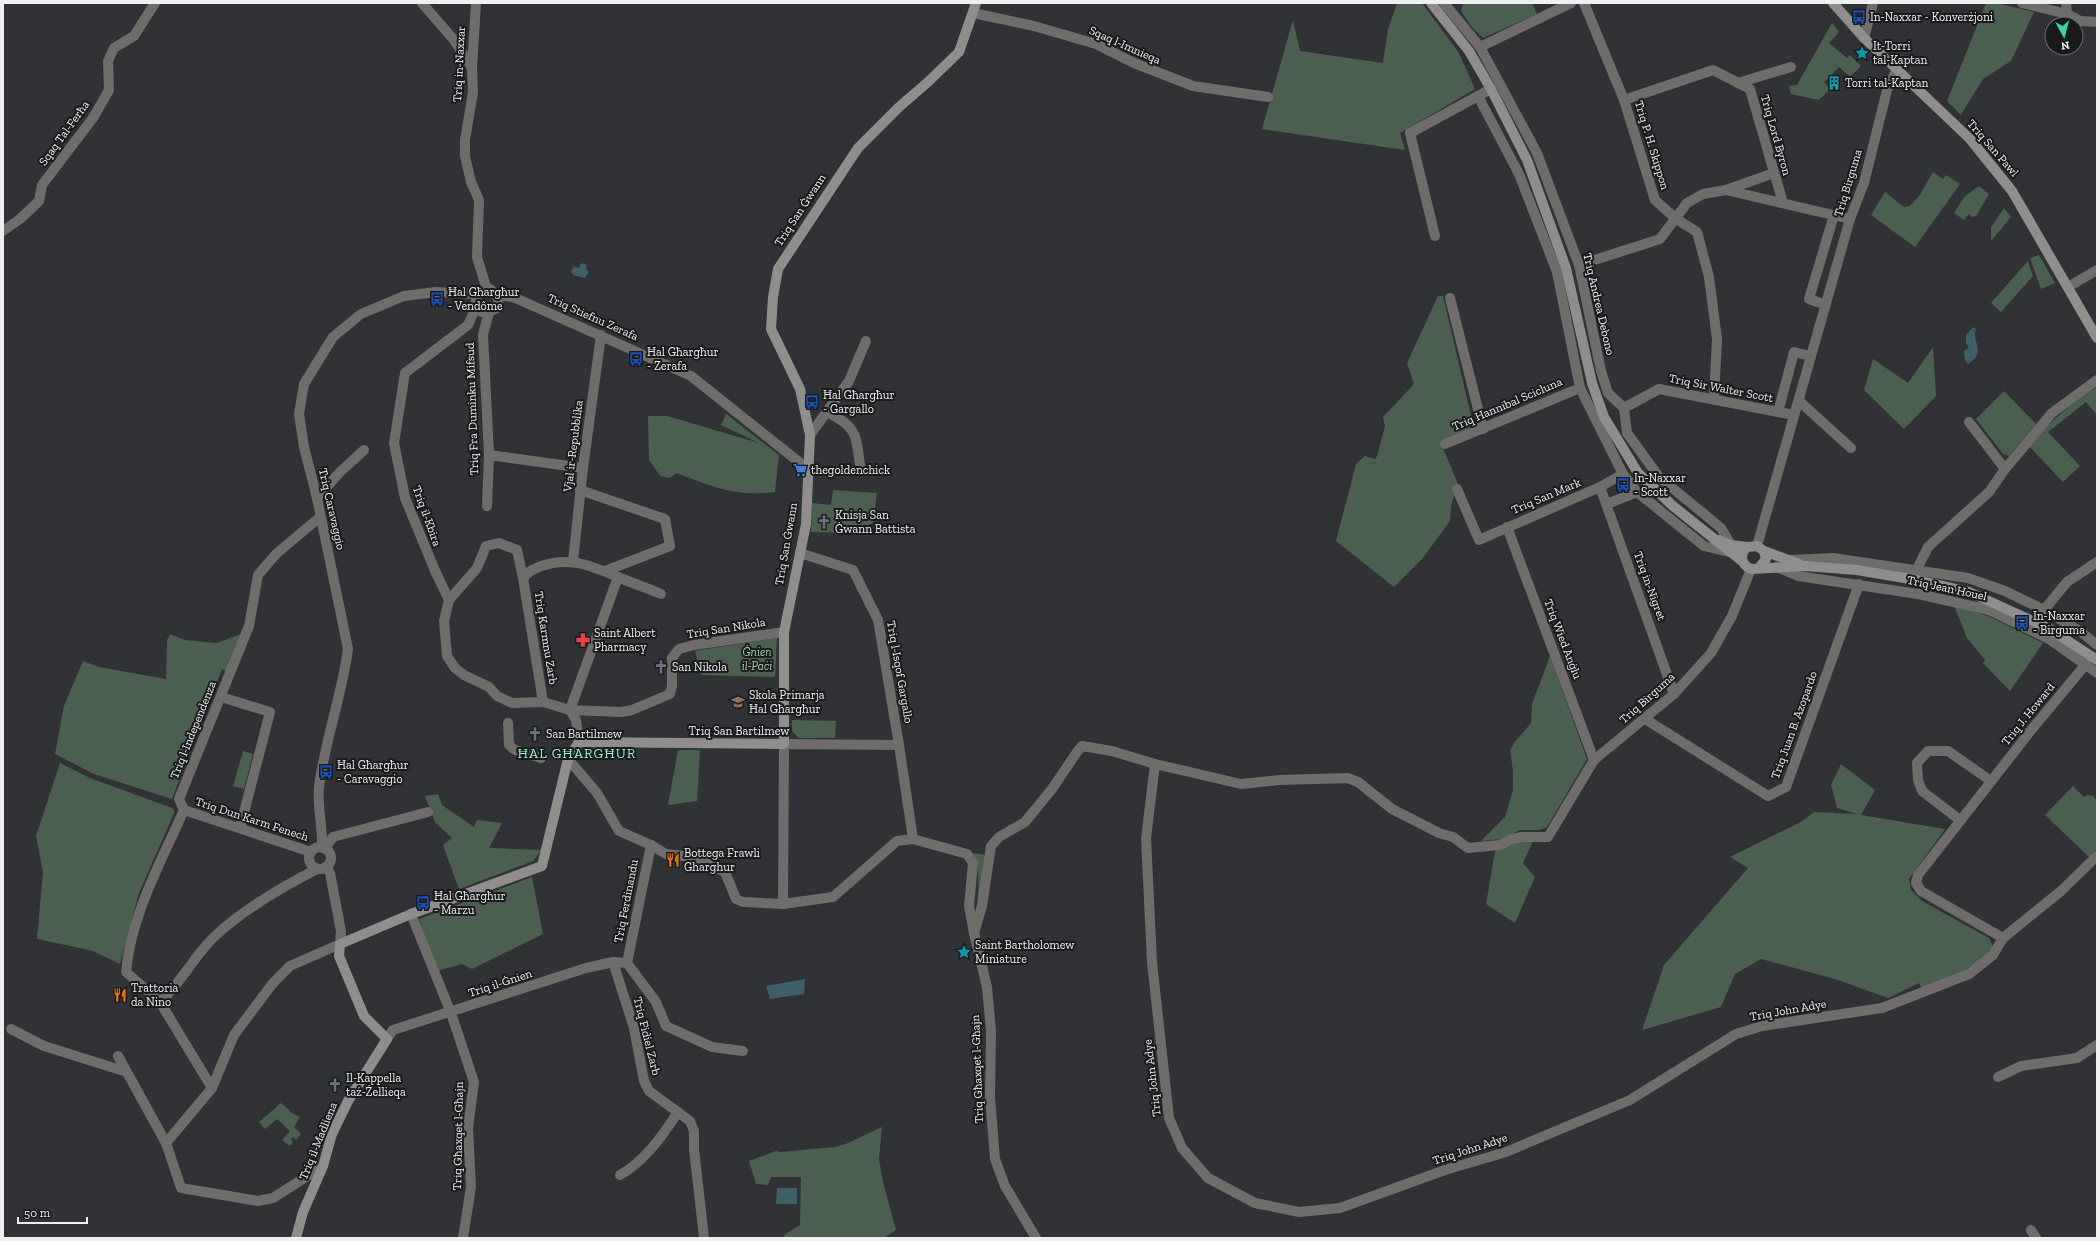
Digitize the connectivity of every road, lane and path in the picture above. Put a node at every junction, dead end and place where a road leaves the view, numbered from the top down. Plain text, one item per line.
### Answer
1 (155, 3) edge
2 (422, 3) edge
3 (476, 3) edge
4 (976, 3) edge
5 (1431, 3) edge
6 (1444, 3) edge
7 (1571, 3) edge
8 (1584, 3) edge
9 (1833, 3) edge
10 (1873, 3) edge
11 (2022, 3) edge
12 (2066, 3) edge
13 (973, 14) junction
14 (2067, 14) junction
15 (2097, 22) edge
16 (1864, 38) junction
17 (1480, 47) junction
18 (1791, 67) dead end
19 (472, 68) junction
20 (1897, 69) junction
21 (1738, 83) junction
22 (1491, 89) junction
23 (1478, 96) junction
24 (1268, 97) dead end
25 (1624, 100) junction
26 (1774, 173) junction
27 (1726, 190) junction
28 (1782, 203) junction
29 (1834, 215) junction
30 (1674, 218) junction
31 (1850, 219) junction
32 (3, 231) edge
33 (1435, 236) dead end
34 (1579, 266) junction
35 (2097, 270) edge
36 (2068, 287) junction
37 (482, 292) junction
38 (497, 295) junction
39 (1450, 298) dead end
40 (1826, 305) junction
41 (476, 307) junction
42 (489, 312) junction
43 (601, 335) junction
44 (2097, 338) edge
45 (866, 341) dead end
46 (1811, 356) junction
47 (2097, 380) edge
48 (1580, 388) junction
49 (1714, 399) junction
50 (1799, 401) junction
51 (1624, 408) junction
52 (827, 412) junction
53 (1778, 412) junction
54 (1794, 415) junction
55 (1969, 422) dead end
56 (1483, 429) junction
57 (810, 435) junction
58 (1445, 444) dead end
59 (1851, 448) dead end
60 (364, 450) dead end
61 (489, 454) junction
62 (583, 468) junction
63 (2005, 469) junction
64 (809, 470) junction
65 (861, 471) dead end
66 (1623, 474) junction
67 (1600, 487) junction
68 (580, 490) junction
69 (1457, 490) dead end
70 (1637, 492) junction
71 (317, 498) junction
72 (1607, 504) junction
73 (487, 506) dead end
74 (320, 517) junction
75 (1507, 527) junction
76 (1730, 548) junction
77 (1756, 548) junction
78 (800, 553) junction
79 (1790, 560) junction
80 (573, 561) junction
81 (1742, 561) junction
82 (2097, 562) edge
83 (1805, 566) junction
84 (1777, 567) junction
85 (1755, 569) junction
86 (1917, 569) junction
87 (605, 571) junction
88 (618, 577) junction
89 (523, 578) junction
90 (1859, 584) junction
91 (661, 594) dead end
92 (449, 600) junction
93 (2044, 610) junction
94 (784, 632) junction
95 (2097, 645) edge
96 (2097, 660) edge
97 (2086, 664) junction
98 (2097, 673) edge
99 (1674, 694) junction
100 (221, 698) junction
101 (543, 702) junction
102 (570, 710) junction
103 (1645, 719) junction
104 (508, 723) dead end
105 (579, 742) junction
106 (784, 744) junction
107 (900, 745) junction
108 (542, 758) dead end
109 (568, 759) junction
110 (1594, 760) junction
111 (1156, 764) junction
112 (1991, 781) junction
113 (184, 810) junction
114 (428, 812) dead end
115 (1960, 820) junction
116 (240, 828) junction
117 (913, 839) junction
118 (651, 845) junction
119 (323, 848) junction
120 (311, 852) junction
121 (2097, 856) edge
122 (322, 868) junction
123 (783, 904) junction
124 (411, 914) junction
125 (974, 933) junction
126 (2003, 938) junction
127 (340, 944) junction
128 (613, 962) junction
129 (627, 963) junction
130 (160, 1002) junction
131 (451, 1013) junction
132 (11, 1029) dead end
133 (387, 1039) junction
134 (2097, 1045) edge
135 (743, 1051) dead end
136 (118, 1056) dead end
137 (127, 1072) junction
138 (1998, 1077) dead end
139 (212, 1088) junction
140 (678, 1112) junction
141 (166, 1143) junction
142 (323, 1166) junction
143 (620, 1175) dead end
144 (296, 1238) edge
145 (464, 1238) edge
146 (704, 1238) edge
147 (1036, 1238) edge

1 - 32 street, Sqaq Tal-Ferħa
2 - 19 street
3 - 19 street, Triq in-Naxxar
4 - 13 street, Triq San Ġwann
5 - 22 street, Triq Andrea Debono
6 - 17 street, Triq Andrea Debono
7 - 17 street
8 - 25 street, Triq P. H. Skippon
9 - 16 street, Triq San Pawl
10 - 16 street
11 - 14 street
12 - 14 street
13 - 24 street, Sqaq l-Imnieqa
13 - 57 street, Triq San Ġwann
14 - 15 street
16 - 20 street, Triq San Pawl
17 - 34 street, Triq Andrea Debono
18 - 21 street
19 - 37 street, Triq in-Naxxar
20 - 31 street, Triq Birguma
20 - 36 street, Triq San Pawl
21 - 25 street, Triq Lord Byron
21 - 26 street, Triq Lord Byron
22 - 23 street
22 - 76 street, Triq Andrea Debono
23 - 33 street
23 - 48 street, Triq Andrea Debono
25 - 30 street, Triq P. H. Skippon
26 - 27 street
26 - 28 street, Triq Lord Byron
27 - 28 street
27 - 30 street
28 - 29 street
29 - 31 street
29 - 40 street, Triq Birguma
30 - 34 street
30 - 49 street, Triq P. H. Skippon
31 - 40 street, Triq Birguma
34 - 51 street, Triq Andrea Debono
35 - 36 street
36 - 44 street, Triq San Pawl
37 - 38 street
37 - 41 street
37 - 71 street, Triq Caravaggio
38 - 42 street
38 - 43 street, Triq Stiefnu Zerafa
39 - 56 street
40 - 46 street, Triq Birguma
41 - 42 street
41 - 92 street, Triq il-Kbira
42 - 61 street, Triq Fra Duminku Mifsud
43 - 62 street, Vjal ir-Repubblika
43 - 64 street, Triq Stiefnu Zerafa
45 - 52 street
46 - 50 street, Triq Birguma
46 - 53 street
47 - 63 street
48 - 56 street, Triq Hannibal Scicluna
48 - 66 street, Triq Andrea Debono
49 - 51 street, Triq Sir Walter Scott
49 - 53 street, Triq Sir Walter Scott
50 - 54 street, Triq Birguma
50 - 59 street
51 - 76 street, Triq Andrea Debono
52 - 57 street
52 - 65 street
53 - 54 street, Triq Sir Walter Scott
54 - 77 street, Triq Birguma
55 - 63 street
56 - 58 street, Triq Hannibal Scicluna
57 - 64 street, Triq San Ġwann
60 - 71 street
61 - 62 street
61 - 73 street, Triq Fra Duminku Mifsud
62 - 68 street, Vjal ir-Repubblika
63 - 86 street
64 - 78 street, Triq San Ġwann
66 - 67 street, Triq San Mark
66 - 70 street, Triq Andrea Debono
67 - 72 street, Triq in-Nigret
67 - 75 street, Triq San Mark
68 - 80 street, Vjal ir-Repubblika
68 - 87 street
69 - 75 street, Triq San Mark
70 - 72 street
70 - 76 street, Triq Andrea Debono
71 - 74 street, Triq Caravaggio
72 - 99 street, Triq in-Nigret
74 - 100 street, Triq l-Independenza
74 - 119 street, Triq Caravaggio
75 - 110 street, Triq Wied Anġlu
76 - 77 street, Triq Andrea Debono
76 - 81 street, Triq Andrea Debono
77 - 79 street, Triq Jean Houel
77 - 81 street
77 - 85 street
78 - 94 street, Triq San Ġwann
78 - 107 street, Triq l-Isqof Gargallo
79 - 83 street, Triq Jean Houel
79 - 86 street, Triq Jean Houel
80 - 87 street
80 - 89 street
81 - 85 street
82 - 93 street
83 - 84 street, Triq Jean Houel
83 - 96 street, Triq Jean Houel
84 - 85 street, Triq Jean Houel
84 - 90 street, Triq Jean Houel
85 - 99 street, Triq Birguma
86 - 93 street, Triq Jean Houel
87 - 88 street
88 - 91 street
88 - 102 street
89 - 92 street, Triq Karmnu Zarb
89 - 101 street, Triq Karmnu Zarb
90 - 97 street, Triq Jean Houel
90 - 103 street, Triq Juan B. Azopardo
92 - 101 street
93 - 95 street, Triq Jean Houel
94 - 102 street, Triq San Nikola
94 - 106 street, Triq San Ġwann
97 - 98 street, Triq Jean Houel
97 - 112 street, Triq J. Howard
99 - 103 street, Triq Birguma
100 - 113 street, Triq l-Independenza
100 - 116 street
101 - 102 street
102 - 105 street
103 - 110 street, Triq Birguma
104 - 108 street
105 - 106 street, Triq San Bartilmew
105 - 109 street
106 - 107 street, Triq San Bartilmew
106 - 123 street, Triq San Ġwann
107 - 117 street, Triq l-Isqof Gargallo
109 - 118 street
109 - 124 street
110 - 111 street, Triq Birguma
111 - 125 street
111 - 126 street, Triq John Adye
112 - 115 street, Triq J. Howard
112 - 115 street
113 - 116 street, Triq Dun Karm Fenech
113 - 130 street
114 - 119 street
115 - 126 street, Triq J. Howard
116 - 120 street, Triq Dun Karm Fenech
117 - 123 street
117 - 125 street, Triq Għaxqet l-Għajn
118 - 123 street
118 - 129 street, Triq Ferdinandu
119 - 120 street
119 - 122 street
120 - 122 street
121 - 126 street, Triq John Adye
122 - 127 street
122 - 130 street
124 - 127 street
124 - 131 street, Triq Għaxqet l-Għajn
125 - 147 street, Triq Għaxqet l-Għajn
127 - 133 street
127 - 139 street
128 - 129 street, Triq il-Ġnien
128 - 131 street, Triq il-Ġnien
128 - 140 street, Triq Fidiel Zarb
129 - 135 street
130 - 139 street
131 - 133 street, Triq il-Ġnien
131 - 145 street, Triq Għaxqet l-Għajn
132 - 137 street
133 - 142 street, Triq il-Madliena
134 - 138 street
136 - 137 street
137 - 141 street
139 - 141 street
140 - 143 street
140 - 146 street, Triq Fidiel Zarb
141 - 142 street
142 - 144 street, Triq il-Madliena

